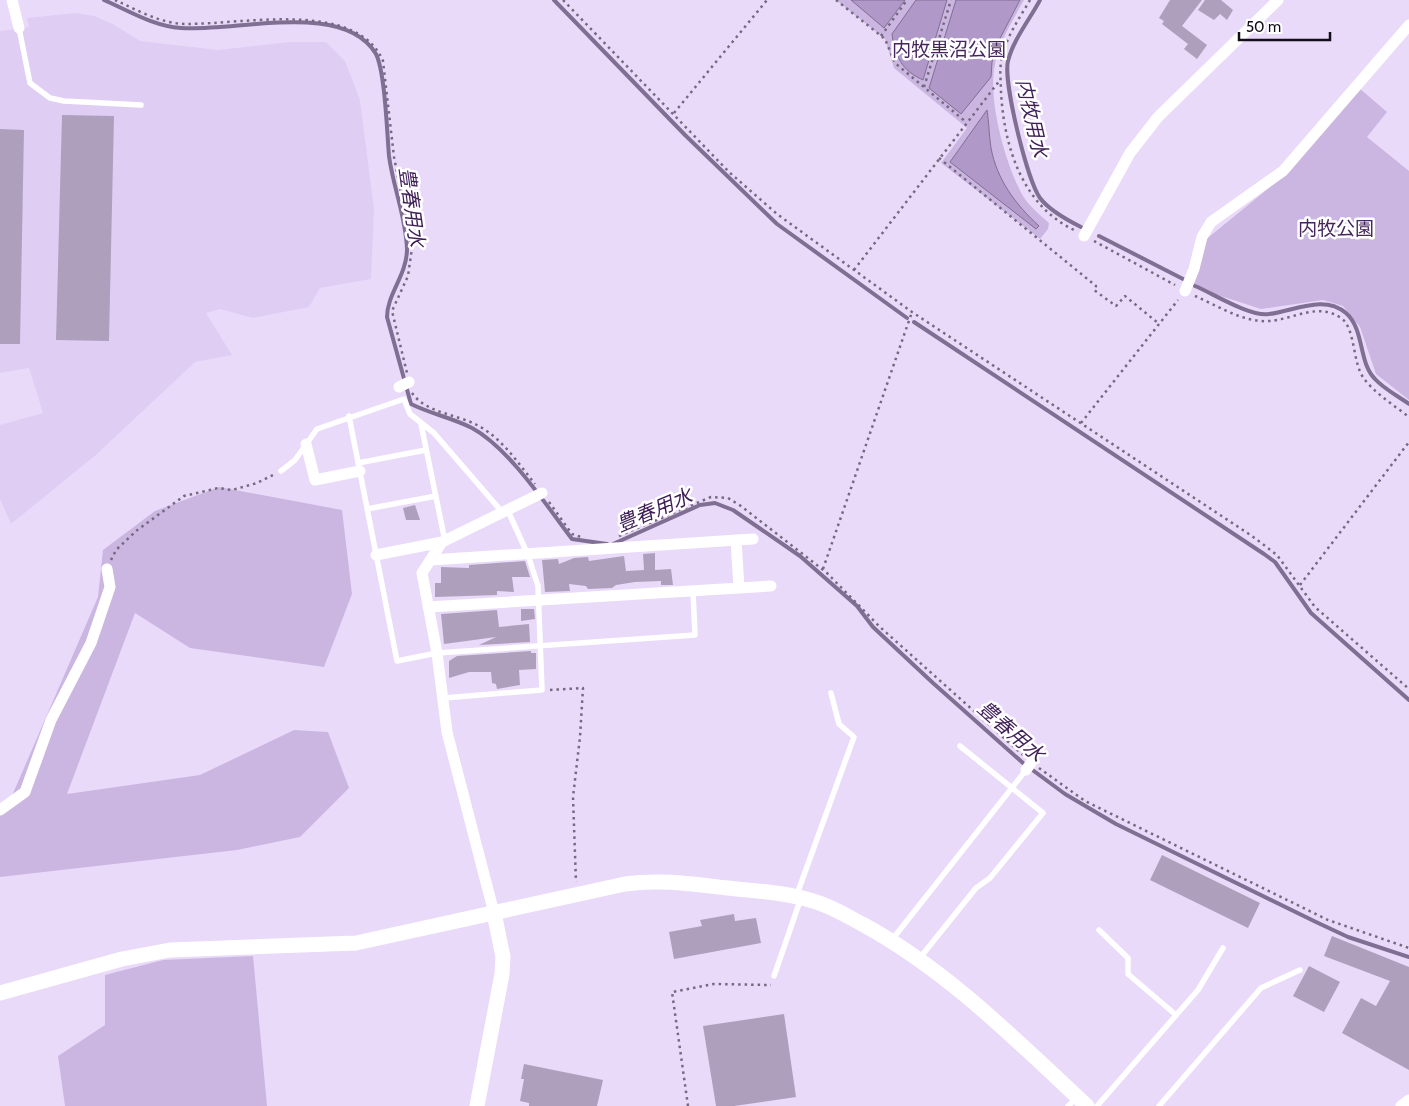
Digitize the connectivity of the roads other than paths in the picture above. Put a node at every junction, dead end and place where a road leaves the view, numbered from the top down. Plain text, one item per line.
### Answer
1 (12, 0) edge
2 (1278, 0) edge
3 (1409, 25) edge
4 (18, 28) joint
5 (141, 104) dead end
6 (1084, 236) road end
7 (1185, 291) road end
8 (349, 416) junction
9 (421, 424) junction
10 (306, 444) junction
11 (426, 450) junction
12 (359, 467) junction
13 (281, 471) road end
14 (542, 493) road end
15 (436, 496) junction
16 (367, 510) junction
17 (506, 512) junction
18 (753, 538) dead end
19 (736, 540) junction
20 (443, 542) junction
21 (376, 555) junction
22 (528, 555) junction
23 (431, 560) junction
24 (106, 569) road end
25 (771, 586) dead end
26 (739, 588) junction
27 (693, 592) junction
28 (538, 600) junction
29 (428, 607) junction
30 (542, 645) junction
31 (437, 653) junction
32 (831, 692) dead end
33 (444, 698) junction
34 (960, 746) dead end
35 (1029, 766) road end
36 (1012, 788) junction
37 (0, 810) edge
38 (798, 897) junction
39 (494, 913) junction
40 (1099, 930) dead end
41 (891, 941) junction
42 (1223, 948) dead end
43 (919, 959) junction
44 (1300, 970) dead end
45 (774, 976) road end
46 (0, 993) edge
47 (1176, 1015) junction
48 (1409, 1100) edge
49 (1078, 1103) edge
50 (477, 1106) edge
51 (1097, 1106) edge
52 (1159, 1106) edge
53 (1401, 1106) edge

1 - 4 street
2 - 6 street
3 - 7 street
4 - 5 lane
8 - 9 lane
8 - 10 lane
8 - 12 lane
9 - 11 lane
9 - 17 lane
10 - 12 street
10 - 13 lane
11 - 12 lane
11 - 15 lane
12 - 16 lane
14 - 17 street
15 - 16 lane
15 - 20 lane
16 - 21 lane
17 - 20 street
17 - 22 lane
18 - 19 street
19 - 22 street
19 - 26 street
20 - 21 street
20 - 23 street
21 - 31 lane
22 - 23 street
22 - 28 lane
23 - 29 street
24 - 37 street
25 - 26 street
26 - 27 street
27 - 28 street
27 - 30 lane
28 - 29 street
28 - 30 lane
29 - 31 street
30 - 31 lane
30 - 33 lane
31 - 33 street
32 - 38 lane
33 - 39 street
34 - 36 lane
35 - 36 lane
36 - 41 lane
36 - 43 lane
38 - 39 street
38 - 41 street
38 - 45 lane
39 - 46 street
39 - 50 street
40 - 47 lane
41 - 43 street
42 - 47 lane
43 - 49 street
44 - 52 lane
47 - 51 lane
48 - 53 street

